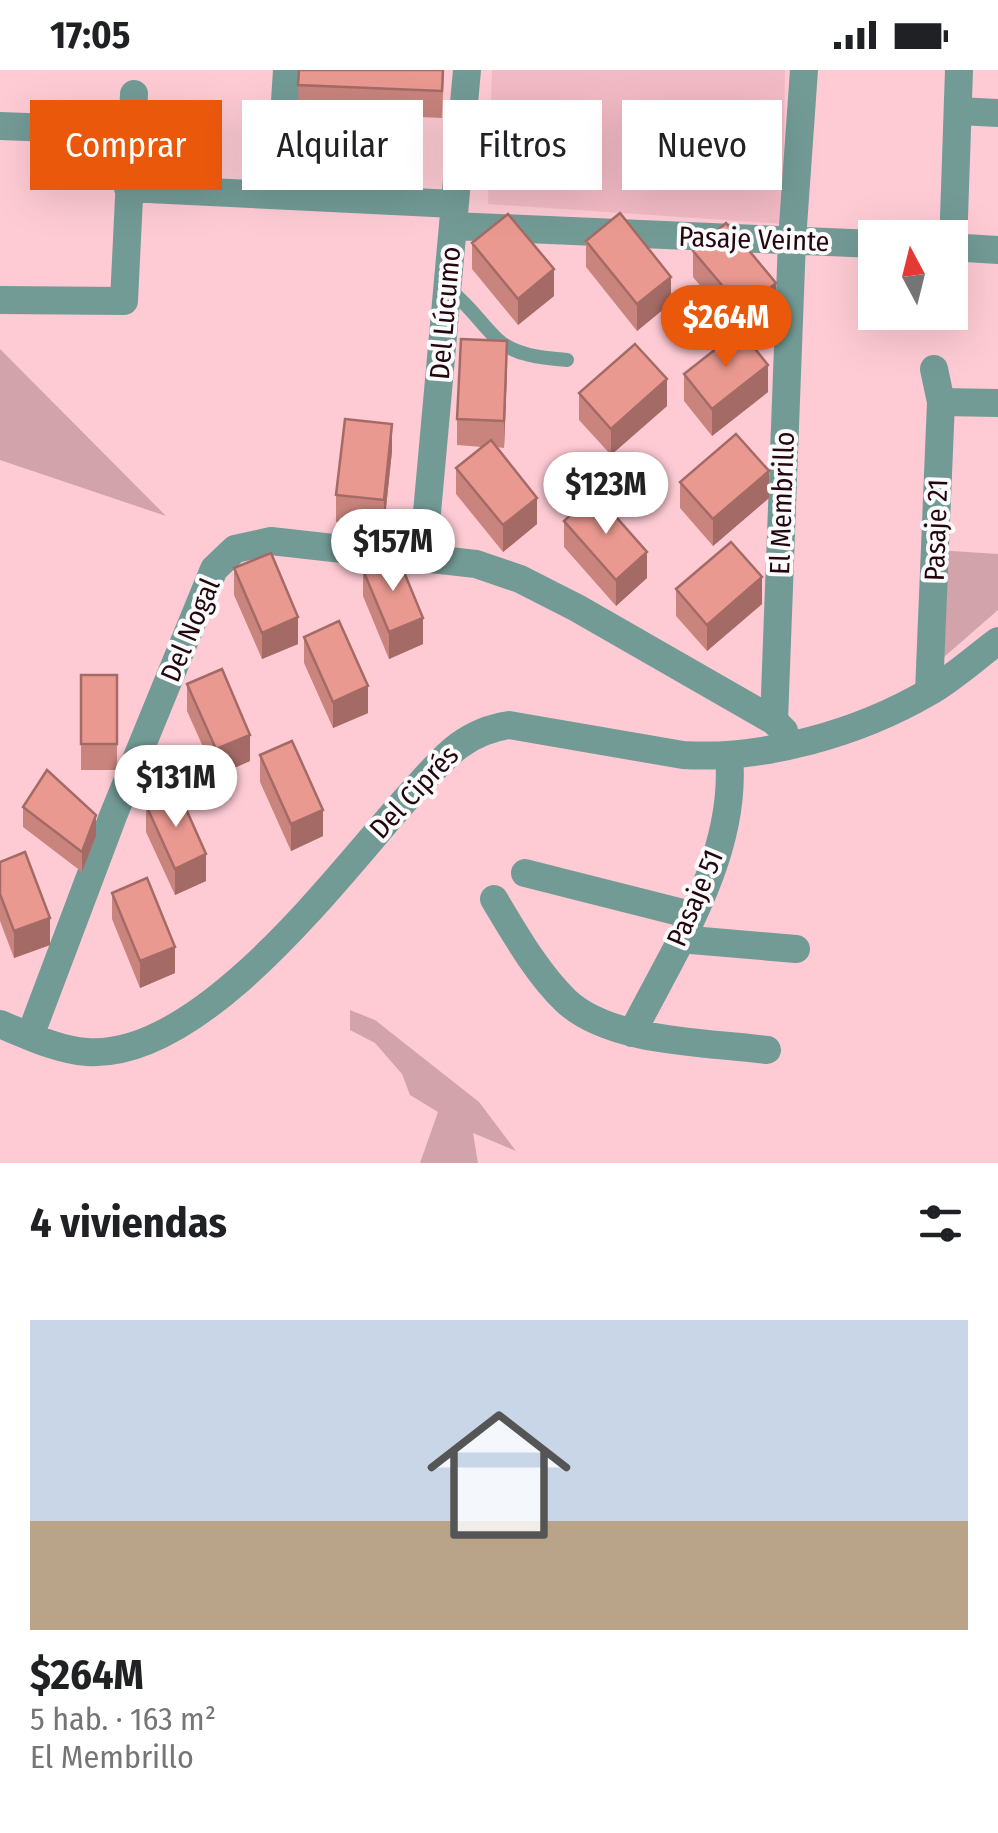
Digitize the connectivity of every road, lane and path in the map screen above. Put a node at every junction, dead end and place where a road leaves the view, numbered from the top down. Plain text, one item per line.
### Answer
1 (287, 70) edge
2 (467, 70) edge
3 (804, 70) edge
4 (958, 70) edge
5 (134, 94) dead end
6 (133, 100) edge
7 (959, 112) junction
8 (998, 114) edge
9 (0, 126) edge
10 (30, 127) edge
11 (128, 190) edge
12 (171, 190) edge
13 (278, 195) junction
14 (453, 215) junction
15 (953, 220) edge
16 (792, 240) junction
17 (858, 243) edge
18 (968, 248) edge
19 (998, 250) edge
20 (447, 288) junction
21 (0, 300) edge
22 (567, 360) dead end
23 (934, 369) dead end
24 (941, 402) junction
25 (998, 402) edge
26 (423, 556) junction
27 (998, 641) edge
28 (929, 692) junction
29 (774, 721) junction
30 (800, 745) junction
31 (729, 756) junction
32 (525, 873) dead end
33 (494, 900) dead end
34 (685, 927) junction
35 (796, 950) dead end
36 (0, 1024) edge
37 (632, 1033) junction
38 (30, 1036) junction
39 (767, 1050) dead end

1 - 13 street
2 - 14 street, Del Lúcumo
3 - 16 street, El Membrillo
4 - 7 street
5 - 6 street
7 - 8 street
7 - 15 street
9 - 10 street
11 - 21 street
12 - 13 street, Pasaje Veinte
13 - 14 street, Pasaje Veinte
14 - 16 street, Pasaje Veinte
14 - 20 street, Del Lúcumo
16 - 17 street, Pasaje Veinte
16 - 29 street, El Membrillo
18 - 19 street
20 - 22 lane
20 - 26 street, Del Lúcumo
23 - 24 street, Pasaje 21
24 - 25 street
24 - 28 street, Pasaje 21
26 - 29 street, Del Nogal
26 - 38 street, Del Nogal
27 - 28 street, Del Ciprés
28 - 30 street, Del Ciprés
29 - 30 street
30 - 31 street, Del Ciprés
31 - 34 street, Pasaje 51
31 - 38 street, Del Ciprés
32 - 34 street
33 - 37 street
34 - 35 street
34 - 37 street, Pasaje 51
36 - 38 street, Del Ciprés
37 - 39 street

